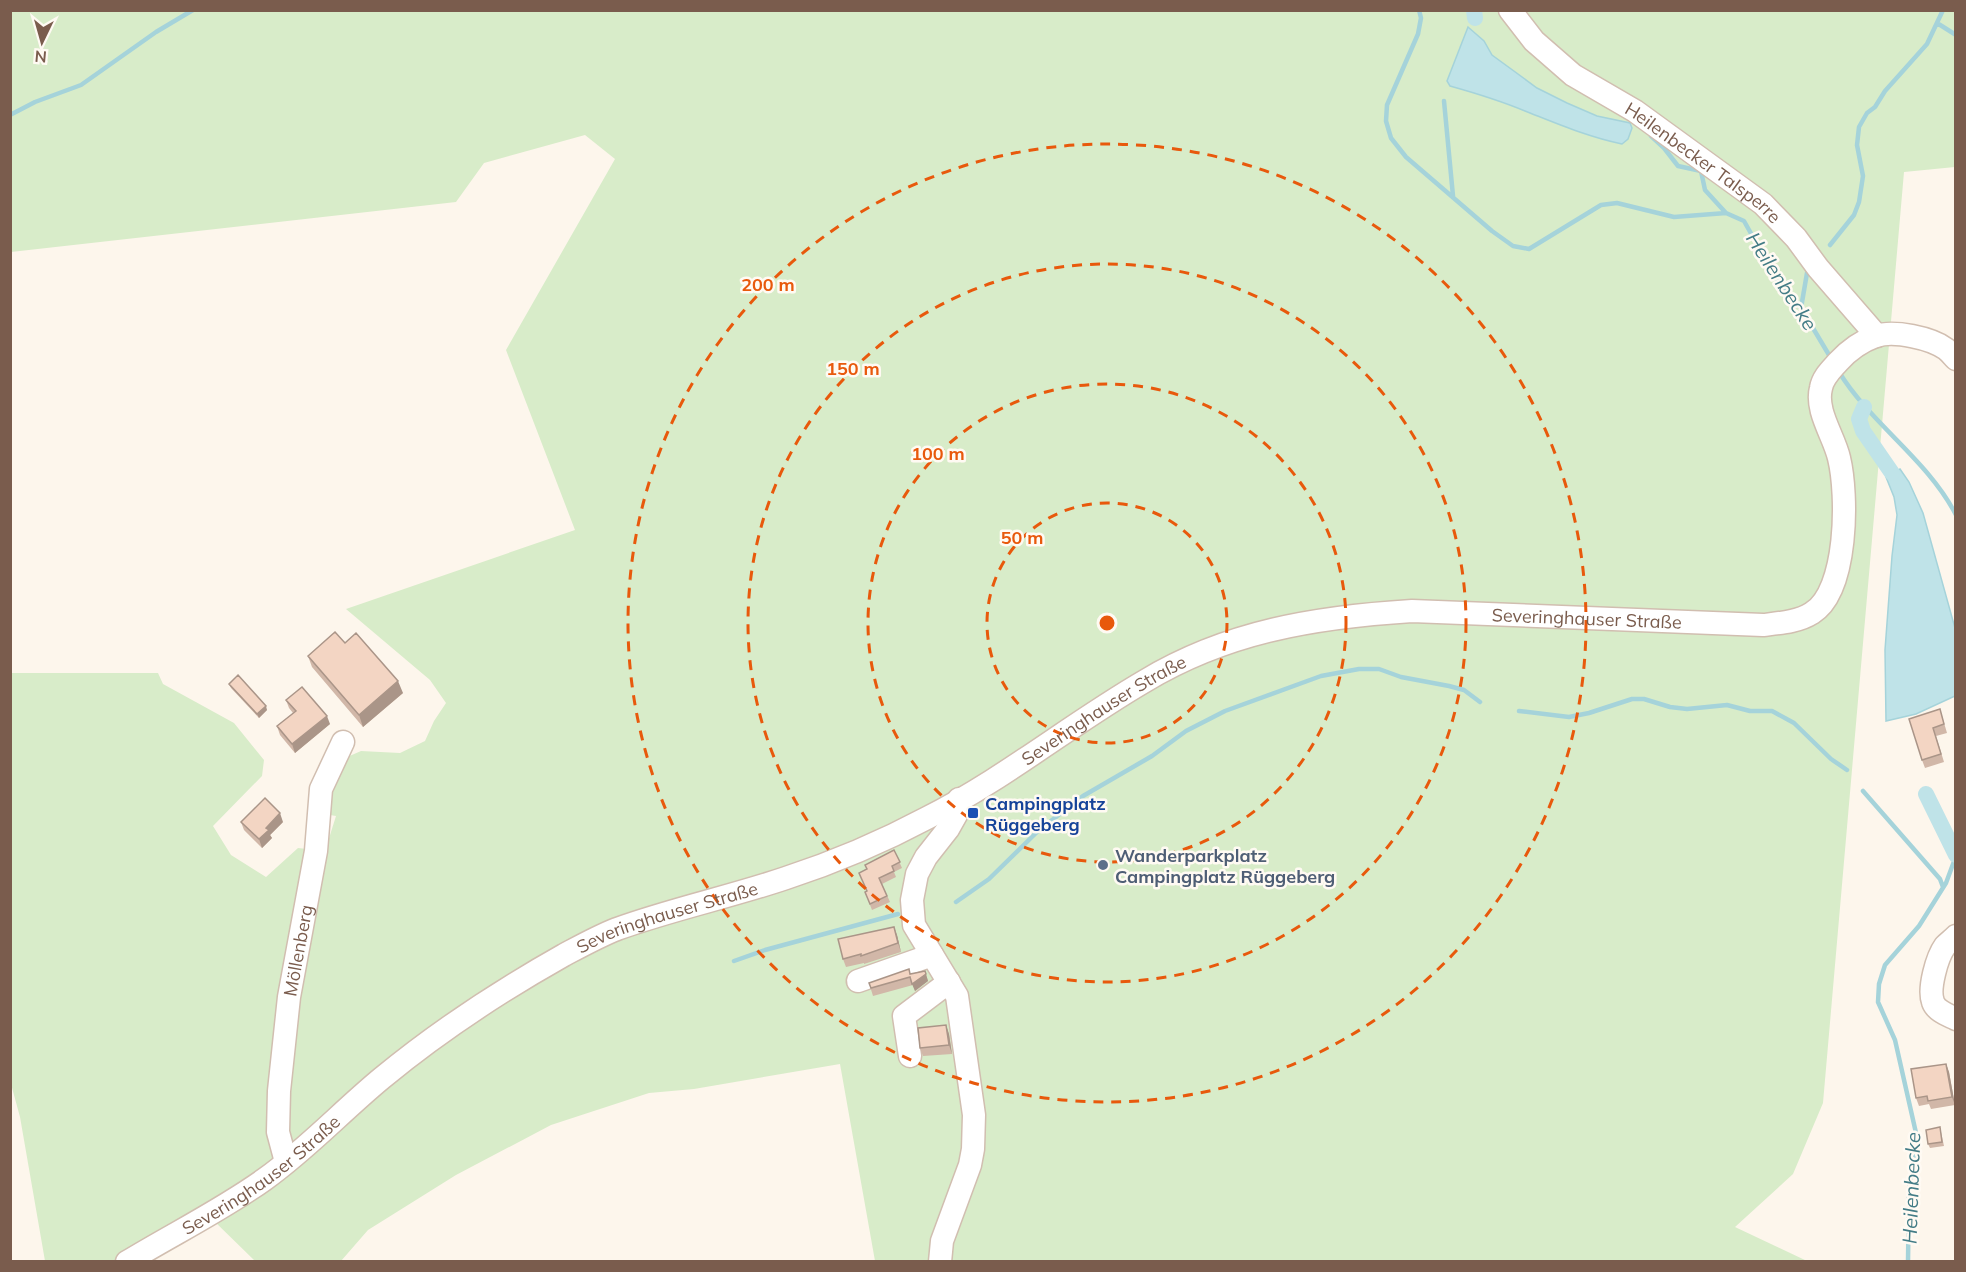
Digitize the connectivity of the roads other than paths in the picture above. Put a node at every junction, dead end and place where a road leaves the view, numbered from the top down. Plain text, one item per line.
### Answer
1 (1510, 10) edge
2 (1877, 336) junction
3 (1956, 359) edge
4 (343, 742) dead end
5 (959, 800) junction
6 (1956, 936) edge
7 (932, 955) junction
8 (858, 981) dead end
9 (949, 982) junction
10 (1956, 1019) edge
11 (910, 1056) dead end
12 (286, 1162) junction
13 (127, 1262) edge
14 (940, 1262) edge

1 - 2 street, Heilenbecker Talsperre
2 - 3 street, Severinghauser Straße
2 - 5 street, Severinghauser Straße
4 - 12 street, Möllenberg
5 - 7 street
5 - 12 street, Severinghauser Straße
6 - 10 street
7 - 8 street
7 - 9 street
9 - 11 street
9 - 14 street
12 - 13 street, Severinghauser Straße

